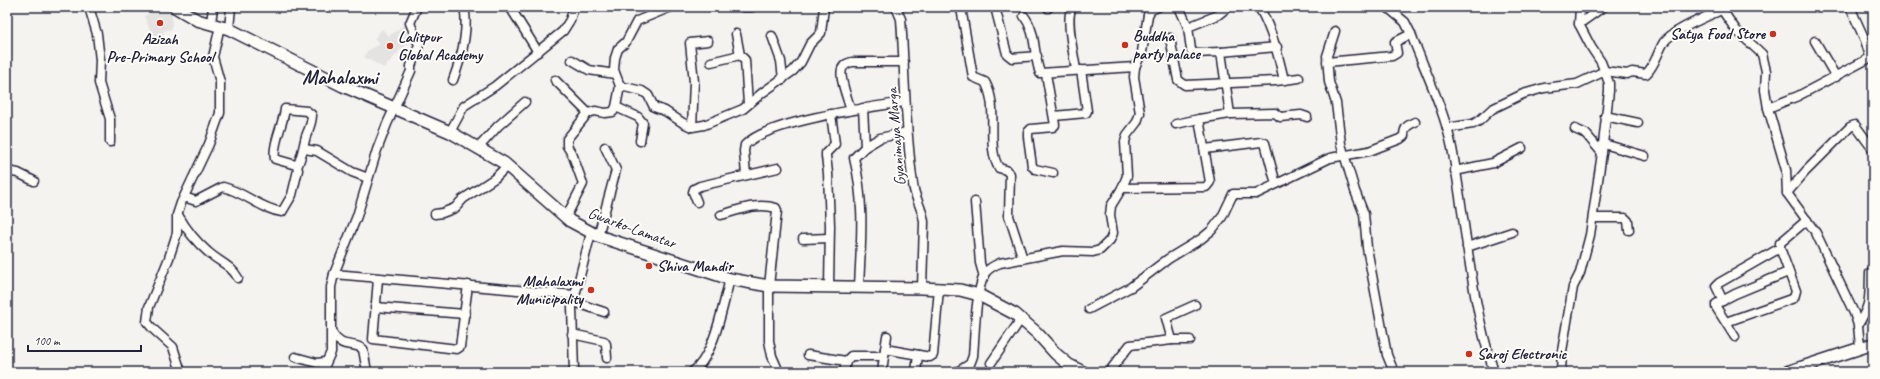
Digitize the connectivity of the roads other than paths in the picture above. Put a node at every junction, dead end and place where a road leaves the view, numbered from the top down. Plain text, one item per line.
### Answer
1 (89, 7) edge
2 (175, 7) edge
3 (213, 7) edge
4 (231, 7) edge
5 (417, 7) edge
6 (464, 7) edge
7 (510, 7) edge
8 (574, 7) edge
9 (670, 7) edge
10 (743, 7) edge
11 (752, 7) edge
12 (824, 7) edge
13 (896, 7) edge
14 (994, 7) edge
15 (1072, 7) edge
16 (1180, 7) edge
17 (1228, 7) edge
18 (1259, 7) edge
19 (1399, 7) edge
20 (1580, 7) edge
21 (1603, 7) edge
22 (1850, 7) edge
23 (961, 8) edge
24 (1153, 8) edge
25 (1721, 8) edge
26 (1388, 9) edge
27 (1024, 16) dead end
28 (1579, 24) junction
29 (220, 26) junction
30 (1188, 27) junction
31 (1334, 31) dead end
32 (736, 34) dead end
33 (1411, 34) junction
34 (772, 36) dead end
35 (1170, 38) dead end
36 (708, 41) dead end
37 (1815, 41) dead end
38 (1277, 47) junction
39 (1871, 51) edge
40 (538, 52) junction
41 (1221, 52) junction
42 (740, 55) junction
43 (1037, 56) junction
44 (572, 60) dead end
45 (711, 62) dead end
46 (904, 62) junction
47 (1327, 62) junction
48 (1136, 67) junction
49 (1078, 70) junction
50 (1605, 71) junction
51 (615, 74) junction
52 (1046, 74) junction
53 (1836, 76) junction
54 (1299, 78) dead end
55 (783, 79) junction
56 (453, 80) dead end
57 (555, 80) dead end
58 (1284, 80) junction
59 (1225, 83) junction
60 (620, 86) junction
61 (524, 102) dead end
62 (905, 102) junction
63 (748, 104) junction
64 (616, 107) junction
65 (394, 108) junction
66 (863, 108) junction
67 (1768, 108) junction
68 (851, 110) junction
69 (588, 113) junction
70 (831, 114) junction
71 (1230, 114) junction
72 (1054, 116) junction
73 (1605, 116) junction
74 (1307, 117) dead end
75 (1199, 119) junction
76 (1415, 122) dead end
77 (1638, 123) dead end
78 (1176, 124) dead end
79 (692, 127) junction
80 (1447, 128) junction
81 (1575, 129) dead end
82 (450, 132) junction
83 (907, 132) junction
84 (640, 141) dead end
85 (110, 142) dead end
86 (1604, 144) junction
87 (479, 147) junction
88 (605, 147) dead end
89 (865, 147) junction
90 (1522, 148) dead end
91 (1872, 148) dead end
92 (304, 149) junction
93 (1205, 149) junction
94 (1602, 153) junction
95 (1345, 155) junction
96 (1645, 156) dead end
97 (507, 166) junction
98 (297, 167) junction
99 (778, 168) dead end
100 (7, 171) edge
101 (1455, 171) junction
102 (1054, 172) dead end
103 (746, 175) junction
104 (368, 178) junction
105 (34, 181) dead end
106 (1276, 184) junction
107 (1122, 188) junction
108 (1787, 193) junction
109 (184, 197) junction
110 (697, 202) dead end
111 (975, 202) dead end
112 (435, 214) dead end
113 (177, 215) junction
114 (720, 215) dead end
115 (566, 217) junction
116 (1593, 218) junction
117 (1807, 220) junction
118 (1629, 230) dead end
119 (1512, 232) dead end
120 (594, 235) junction
121 (829, 238) junction
122 (803, 239) dead end
123 (1467, 247) junction
124 (1780, 248) junction
125 (1022, 259) junction
126 (1873, 270) edge
127 (1788, 272) junction
128 (334, 274) junction
129 (984, 277) junction
130 (238, 278) dead end
131 (378, 279) junction
132 (730, 279) junction
133 (468, 285) junction
134 (769, 286) junction
135 (829, 287) junction
136 (860, 287) junction
137 (922, 288) junction
138 (939, 289) junction
139 (979, 294) junction
140 (574, 298) junction
141 (1723, 301) junction
142 (1195, 305) dead end
143 (375, 307) junction
144 (1089, 310) dead end
145 (604, 312) dead end
146 (465, 314) junction
147 (1021, 319) junction
148 (1726, 322) junction
149 (1858, 325) junction
150 (332, 333) junction
151 (572, 334) junction
152 (887, 336) dead end
153 (1735, 337) dead end
154 (1172, 340) junction
155 (1190, 340) dead end
156 (1873, 344) edge
157 (1860, 347) junction
158 (885, 353) junction
159 (918, 354) junction
160 (808, 355) dead end
161 (295, 357) dead end
162 (607, 358) dead end
163 (846, 361) junction
164 (325, 362) junction
165 (991, 363) dead end
166 (1068, 368) edge
167 (696, 371) edge
168 (181, 372) edge
169 (322, 372) edge
170 (367, 372) edge
171 (574, 372) edge
172 (779, 372) edge
173 (844, 372) edge
174 (882, 372) edge
175 (916, 372) edge
176 (956, 372) edge
177 (1083, 372) edge
178 (1109, 372) edge
179 (1394, 372) edge
180 (1494, 372) edge
181 (1561, 372) edge
182 (1787, 372) edge

1 - 85 street
2 - 29 main road, Gwarko-Lamatar
3 - 29 street
4 - 29 street
5 - 65 street
6 - 56 street
7 - 40 street
8 - 40 street
9 - 51 street
10 - 11 street
12 - 55 street
13 - 46 street, Gyanimaya Marga
14 - 43 street
15 - 49 street
16 - 30 street
17 - 30 street
18 - 38 street
19 - 26 street
20 - 28 street
21 - 28 street
22 - 39 street
23 - 125 street
24 - 48 street
25 - 50 street
25 - 67 street
26 - 33 street
27 - 43 street
28 - 50 street
29 - 65 main road, Gwarko-Lamatar
29 - 109 street
30 - 41 street
31 - 47 street
32 - 42 street
33 - 47 street
33 - 80 street
34 - 55 street
35 - 59 street
36 - 79 street
37 - 53 street
38 - 41 street
38 - 58 street
39 - 53 street
40 - 82 street
41 - 59 street
42 - 45 street
42 - 63 street
43 - 52 street
44 - 51 street
46 - 62 street, Gyanimaya Marga
46 - 68 street
47 - 95 street
48 - 49 street
48 - 107 street
49 - 52 street
49 - 72 street
50 - 73 street
50 - 80 street
51 - 60 street
52 - 72 street
53 - 67 street
54 - 58 street
55 - 63 street
57 - 69 street
58 - 59 street
59 - 71 street
60 - 64 street
60 - 79 street
61 - 87 street
62 - 66 street
62 - 83 street, Gyanimaya Marga
63 - 79 street
64 - 69 street
64 - 84 street
65 - 82 main road, Gwarko-Lamatar
65 - 104 street
66 - 68 street
66 - 89 street
67 - 108 street
68 - 70 street
69 - 115 street
70 - 103 street
70 - 121 street
71 - 74 street
71 - 75 street
72 - 102 street
73 - 77 street
73 - 86 street
75 - 78 street
75 - 93 street
76 - 95 street
80 - 101 street
81 - 94 street
82 - 87 main road, Gwarko-Lamatar
83 - 89 street
83 - 137 street, Gyanimaya Marga
86 - 94 street
86 - 96 street
87 - 97 main road, Gwarko-Lamatar
88 - 120 street
89 - 136 street
90 - 101 street
91 - 108 street
92 - 98 street
92 - 98 street
92 - 104 street
93 - 106 street
93 - 107 street
94 - 116 street
95 - 106 street
95 - 179 street
97 - 112 street
97 - 115 main road, Gwarko-Lamatar
98 - 109 street
99 - 103 street
100 - 105 street
101 - 123 street
103 - 110 street
104 - 128 street
106 - 144 street
107 - 125 street
108 - 117 street
109 - 113 street
111 - 129 street
113 - 130 street
113 - 168 street
114 - 134 street
115 - 120 main road, Gwarko-Lamatar
116 - 118 street
116 - 181 street
117 - 124 street
117 - 149 street
119 - 123 street
120 - 132 main road, Gwarko-Lamatar
120 - 140 street
121 - 122 street
121 - 135 street
123 - 180 street
124 - 127 street
124 - 141 street
125 - 129 street
126 - 149 street
127 - 141 street
127 - 148 street
128 - 131 street
128 - 150 street
129 - 139 street
131 - 133 street
131 - 143 street
132 - 134 main road, Gwarko-Lamatar
132 - 167 street
133 - 140 street
133 - 146 street
134 - 135 main road, Gwarko-Lamatar
134 - 172 street
135 - 136 main road, Gwarko-Lamatar
136 - 137 main road, Gwarko-Lamatar
137 - 138 main road, Gwarko-Lamatar
138 - 139 main road, Gwarko-Lamatar
138 - 159 street
139 - 147 main road, Gwarko-Lamatar
139 - 176 street
140 - 145 street
140 - 151 street
141 - 148 street
142 - 154 street
143 - 146 street
143 - 146 street
147 - 165 street
147 - 166 main road, Gwarko-Lamatar
148 - 153 street
149 - 157 street
150 - 164 street
150 - 170 street
151 - 162 street
151 - 171 street
152 - 158 street
154 - 155 street
154 - 178 street
156 - 157 main road
157 - 182 main road
158 - 159 street
158 - 163 street
158 - 174 street
159 - 175 street
160 - 163 street
161 - 164 street
163 - 173 street
164 - 169 street
166 - 177 main road, Gwarko-Lamatar

